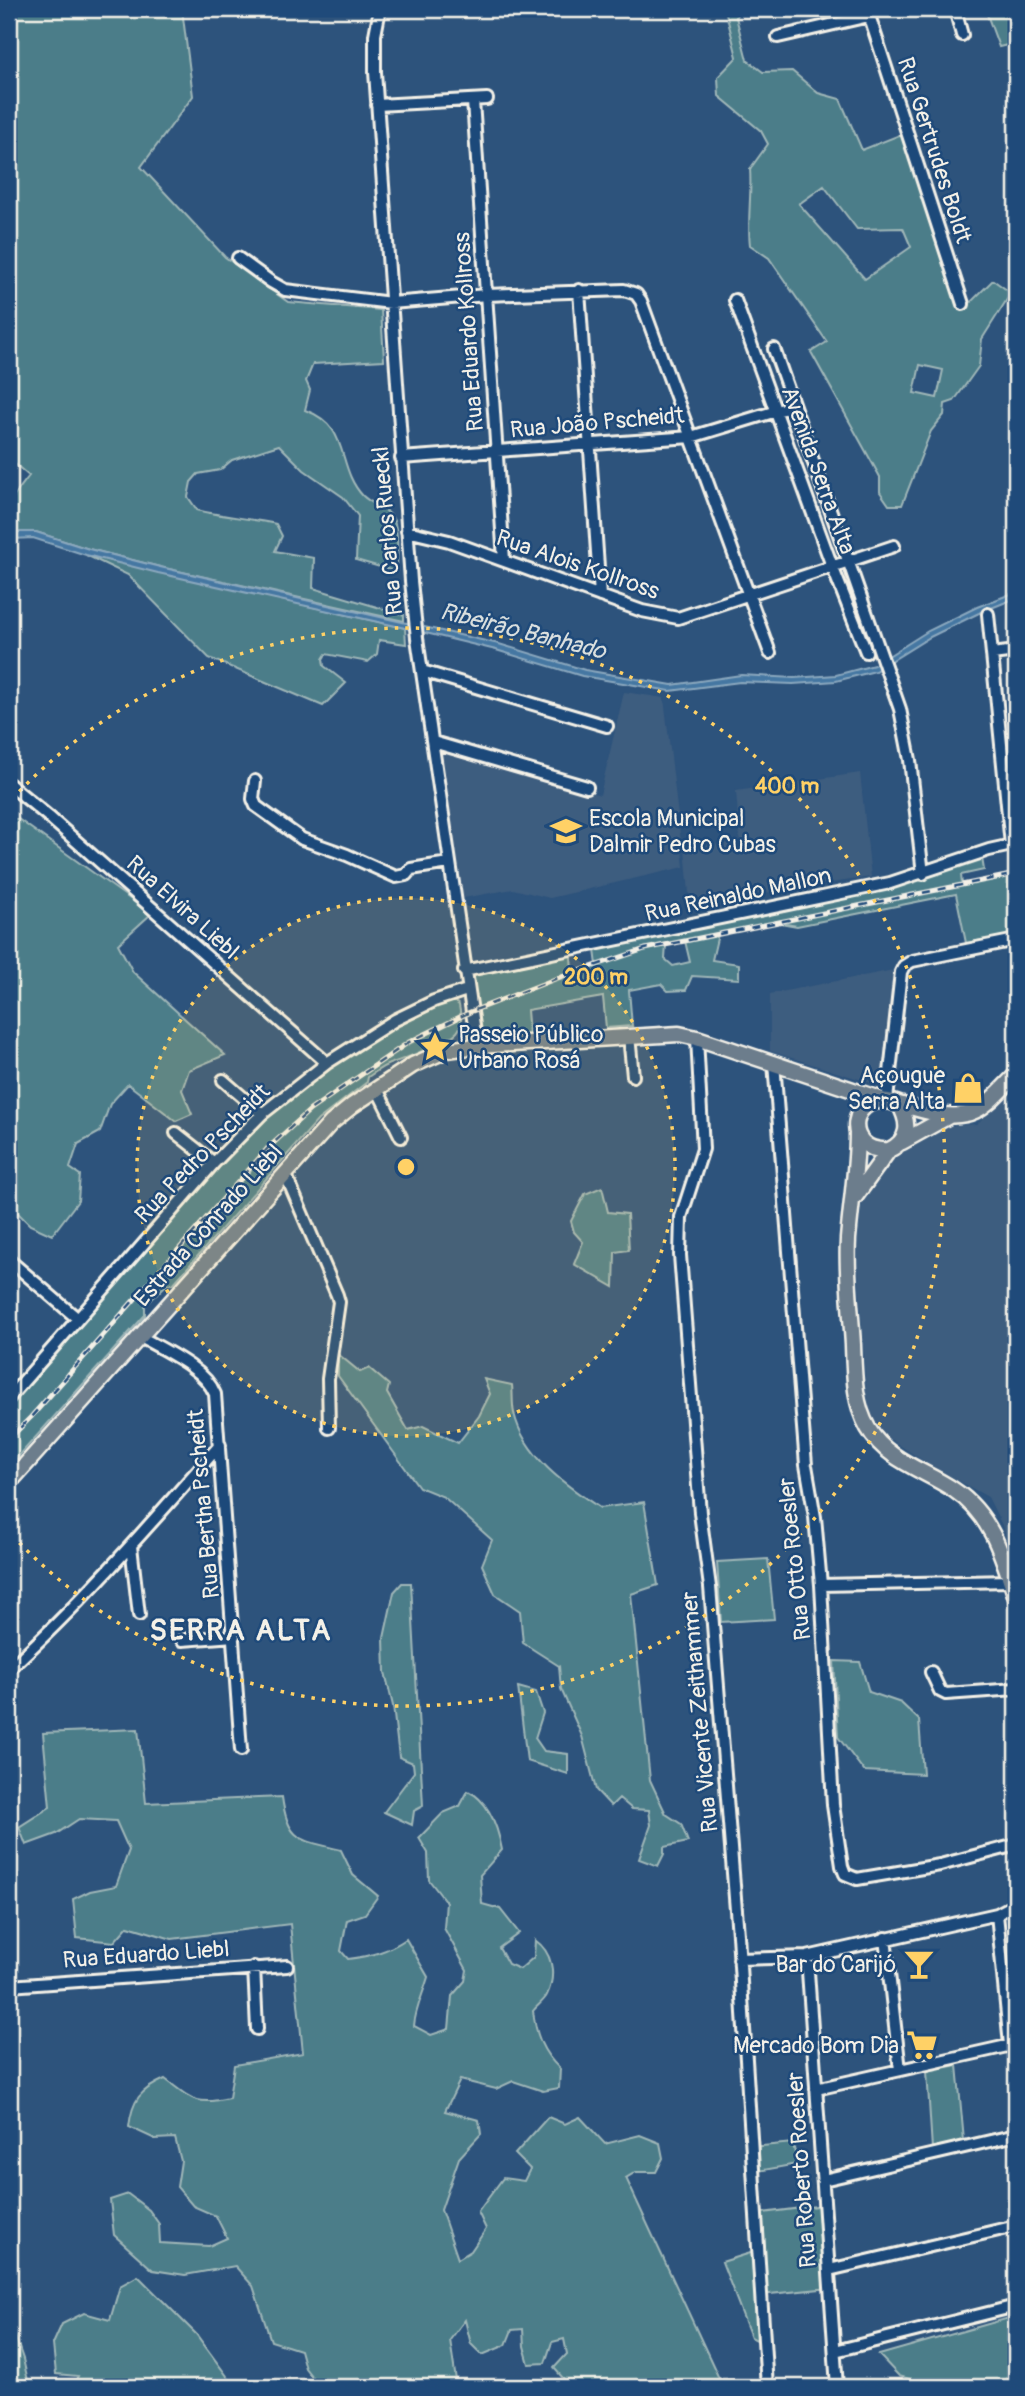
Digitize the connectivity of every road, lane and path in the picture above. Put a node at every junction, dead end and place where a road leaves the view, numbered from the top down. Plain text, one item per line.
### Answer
1 (380, 9) edge
2 (955, 9) edge
3 (868, 12) edge
4 (962, 35) dead end
5 (778, 37) dead end
6 (487, 99) dead end
7 (472, 101) junction
8 (377, 105) junction
9 (238, 258) dead end
10 (579, 290) junction
11 (487, 295) junction
12 (735, 300) dead end
13 (391, 303) junction
14 (963, 304) dead end
15 (774, 349) dead end
16 (793, 406) junction
17 (777, 411) junction
18 (691, 437) junction
19 (589, 446) junction
20 (496, 451) junction
21 (401, 458) junction
22 (407, 531) junction
23 (894, 546) dead end
24 (849, 560) junction
25 (504, 561) junction
26 (832, 566) junction
27 (600, 596) junction
28 (748, 596) junction
29 (988, 614) dead end
30 (1016, 651) edge
31 (866, 652) dead end
32 (769, 653) dead end
33 (992, 654) junction
34 (422, 671) junction
35 (607, 726) dead end
36 (433, 742) junction
37 (255, 781) dead end
38 (9, 784) edge
39 (587, 787) dead end
40 (1012, 808) edge
41 (1014, 845) edge
42 (449, 863) junction
43 (923, 874) junction
44 (1016, 940) edge
45 (464, 971) junction
46 (467, 990) junction
47 (629, 1035) junction
48 (697, 1038) junction
49 (477, 1046) junction
50 (327, 1063) junction
51 (774, 1063) junction
52 (1016, 1074) edge
53 (632, 1076) dead end
54 (223, 1080) dead end
55 (839, 1084) junction
56 (377, 1089) junction
57 (889, 1101) junction
58 (262, 1114) junction
59 (858, 1116) junction
60 (949, 1116) junction
61 (176, 1133) dead end
62 (857, 1133) junction
63 (401, 1137) dead end
64 (895, 1146) junction
65 (214, 1163) junction
66 (285, 1173) junction
67 (852, 1201) junction
68 (9, 1260) edge
69 (78, 1319) junction
70 (139, 1336) junction
71 (9, 1398) edge
72 (329, 1428) dead end
73 (220, 1444) junction
74 (9, 1483) edge
75 (131, 1546) junction
76 (1011, 1581) junction
77 (821, 1586) junction
78 (1016, 1598) edge
79 (139, 1615) dead end
80 (234, 1636) junction
81 (182, 1640) dead end
82 (9, 1670) edge
83 (931, 1672) dead end
84 (1016, 1689) edge
85 (241, 1750) dead end
86 (1016, 1844) edge
87 (1016, 1904) edge
88 (997, 1914) junction
89 (885, 1938) junction
90 (807, 1957) junction
91 (739, 1959) junction
92 (287, 1966) dead end
93 (254, 1967) junction
94 (9, 1986) edge
95 (257, 2029) dead end
96 (1013, 2044) edge
97 (900, 2070) junction
98 (816, 2089) junction
99 (1016, 2135) edge
100 (823, 2180) junction
101 (1016, 2227) edge
102 (829, 2270) junction
103 (1016, 2306) edge
104 (835, 2351) junction
105 (767, 2387) edge
106 (837, 2387) edge

1 - 8 street, Rua Carlos Rueckl
2 - 4 street
3 - 5 street
3 - 14 street, Rua Gertrudes Boldt
6 - 7 street
7 - 8 street
7 - 11 street, Rua Eduardo Kollross
8 - 13 street, Rua Carlos Rueckl
9 - 13 street
10 - 11 street
10 - 18 street
10 - 19 street
11 - 13 street
11 - 20 street, Rua Eduardo Kollross
12 - 17 street, Avenida Serra Alta
13 - 21 street, Rua Carlos Rueckl
15 - 16 street, Avenida Serra Alta
16 - 17 street, Rua João Pscheidt
16 - 24 street, Avenida Serra Alta
17 - 18 street, Rua João Pscheidt
17 - 26 street, Avenida Serra Alta
18 - 19 street, Rua João Pscheidt
18 - 28 street
19 - 20 street, Rua João Pscheidt
19 - 27 street
20 - 21 street, Rua João Pscheidt
20 - 25 street, Rua Eduardo Kollross
21 - 22 street, Rua Carlos Rueckl
22 - 25 street, Rua Alois Kollross
22 - 34 street, Rua Carlos Rueckl
23 - 24 street, Rua Alois Kollross
24 - 26 street, Rua Alois Kollross
24 - 43 street, Avenida Serra Alta
25 - 27 street, Rua Alois Kollross
26 - 28 street, Rua Alois Kollross
26 - 31 street, Avenida Serra Alta
27 - 28 street, Rua Alois Kollross
28 - 32 street
29 - 33 street
30 - 33 street
33 - 40 street
34 - 35 street
34 - 36 street, Rua Carlos Rueckl
36 - 39 street
36 - 42 street, Rua Carlos Rueckl
37 - 42 street
38 - 50 street, Rua Elvira Liebl
40 - 41 street
41 - 43 street, Rua Reinaldo Mallon
42 - 45 street, Rua Carlos Rueckl
43 - 45 street, Rua Reinaldo Mallon
44 - 57 street
45 - 46 street, Rua Carlos Rueckl
46 - 49 street, Rua Carlos Rueckl
46 - 50 street, Rua Pedro Pscheidt
47 - 48 main road, Estrada Conrado Liebl
47 - 49 main road, Estrada Conrado Liebl
47 - 53 street
48 - 51 main road, Estrada Conrado Liebl
48 - 91 street, Rua Vicente Zeithammer
49 - 56 main road, Estrada Conrado Liebl
50 - 58 street, Rua Pedro Pscheidt
51 - 55 main road, Estrada Conrado Liebl
51 - 77 street, Rua Otto Roesler
52 - 60 main road
54 - 58 street
55 - 57 main road, Estrada Conrado Liebl
55 - 59 main road
56 - 63 street
56 - 66 main road, Estrada Conrado Liebl
57 - 59 main road
57 - 60 main road, Estrada Conrado Liebl
57 - 64 main road
58 - 65 street, Rua Pedro Pscheidt
59 - 62 main road
60 - 64 main road
61 - 65 street
62 - 64 main road
62 - 67 main road
64 - 67 main road
65 - 69 street, Rua Pedro Pscheidt
66 - 70 main road, Estrada Conrado Liebl
66 - 72 street
67 - 76 main road
68 - 69 street
69 - 71 street, Rua Pedro Pscheidt
70 - 73 street, Rua Bertha Pscheidt
70 - 74 main road, Estrada Conrado Liebl
73 - 75 street
73 - 80 street, Rua Bertha Pscheidt
75 - 79 street
75 - 82 street
76 - 77 street
76 - 78 main road
77 - 86 street, Rua Otto Roesler
80 - 81 street
80 - 85 street, Rua Bertha Pscheidt
83 - 84 street
87 - 88 street
88 - 89 street
88 - 96 street
89 - 90 street
89 - 97 street
90 - 91 street
90 - 98 street, Rua Roberto Roesler
91 - 105 street, Rua Vicente Zeithammer
92 - 93 street, Rua Eduardo Liebl
93 - 94 street, Rua Eduardo Liebl
93 - 95 street
96 - 97 street
97 - 98 street
98 - 100 street, Rua Roberto Roesler
99 - 100 street
100 - 102 street, Rua Roberto Roesler
101 - 102 street
102 - 104 street, Rua Roberto Roesler
103 - 104 street
104 - 106 street, Rua Roberto Roesler

